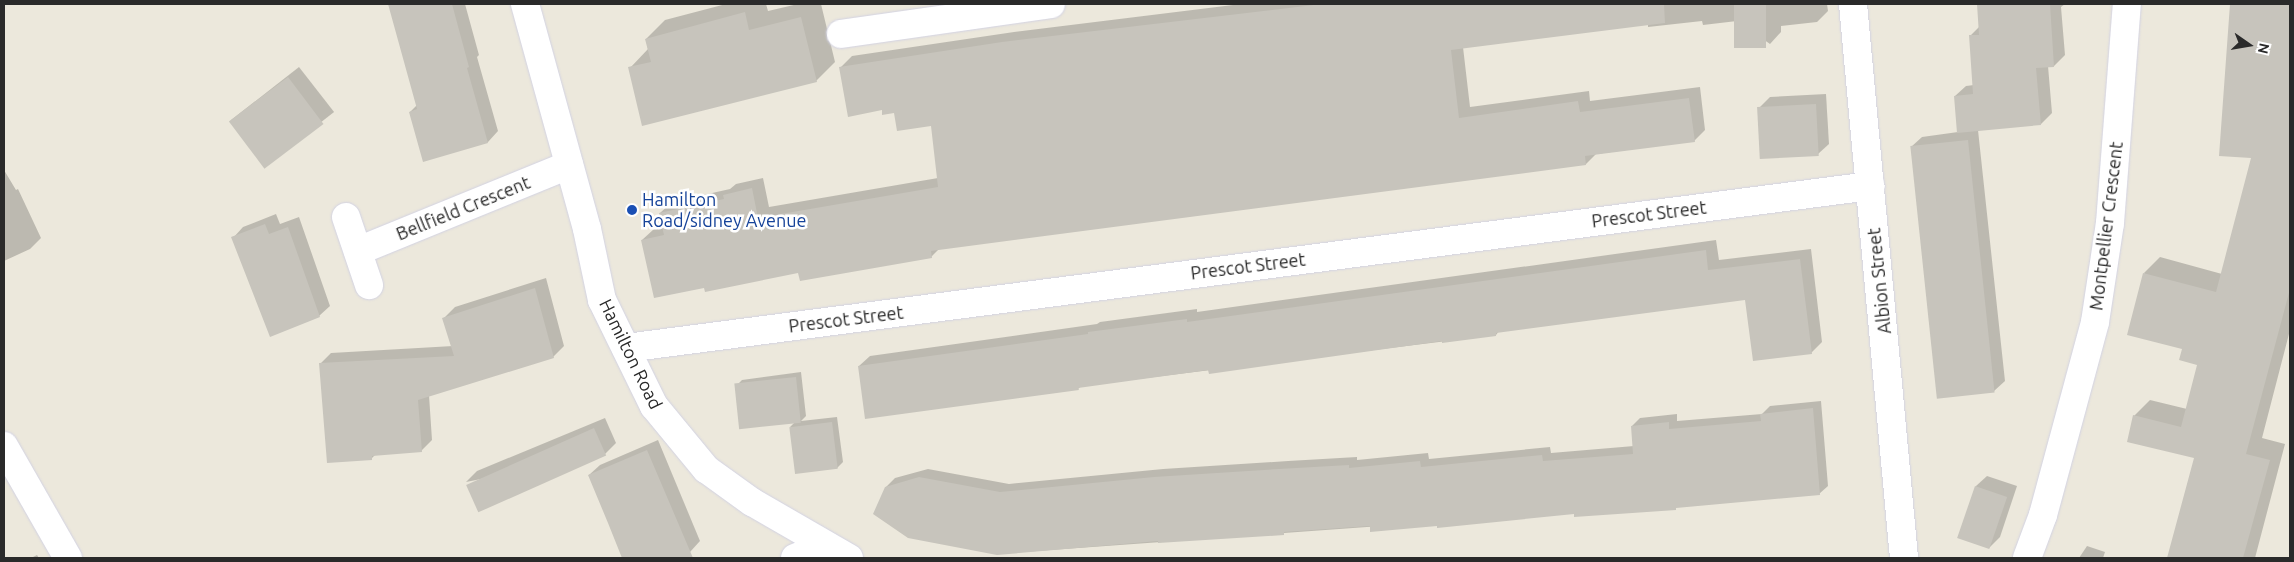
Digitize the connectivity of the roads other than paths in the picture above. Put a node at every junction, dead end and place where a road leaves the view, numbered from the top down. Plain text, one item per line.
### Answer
1 (525, 4) edge
2 (1051, 4) edge
3 (1853, 4) edge
4 (2127, 4) edge
5 (970, 9) edge
6 (841, 34) dead end
7 (569, 165) junction
8 (1870, 186) junction
9 (346, 217) dead end
10 (358, 251) junction
11 (369, 285) dead end
12 (626, 348) junction
13 (4, 446) edge
14 (825, 545) junction
15 (68, 558) edge
16 (795, 558) edge
17 (849, 558) edge
18 (1904, 558) edge
19 (2027, 558) edge

1 - 7 street, Hamilton Road
2 - 5 street
3 - 8 street, Albion Street
4 - 19 street, Montpellier Crescent
5 - 6 street
7 - 10 street, Bellfield Crescent
7 - 12 street, Hamilton Road
8 - 12 street, Prescot Street
8 - 18 street, Albion Street
9 - 10 street
10 - 11 street
12 - 14 street, Hamilton Road
13 - 15 street
14 - 16 street
14 - 17 street, Hamilton Road

